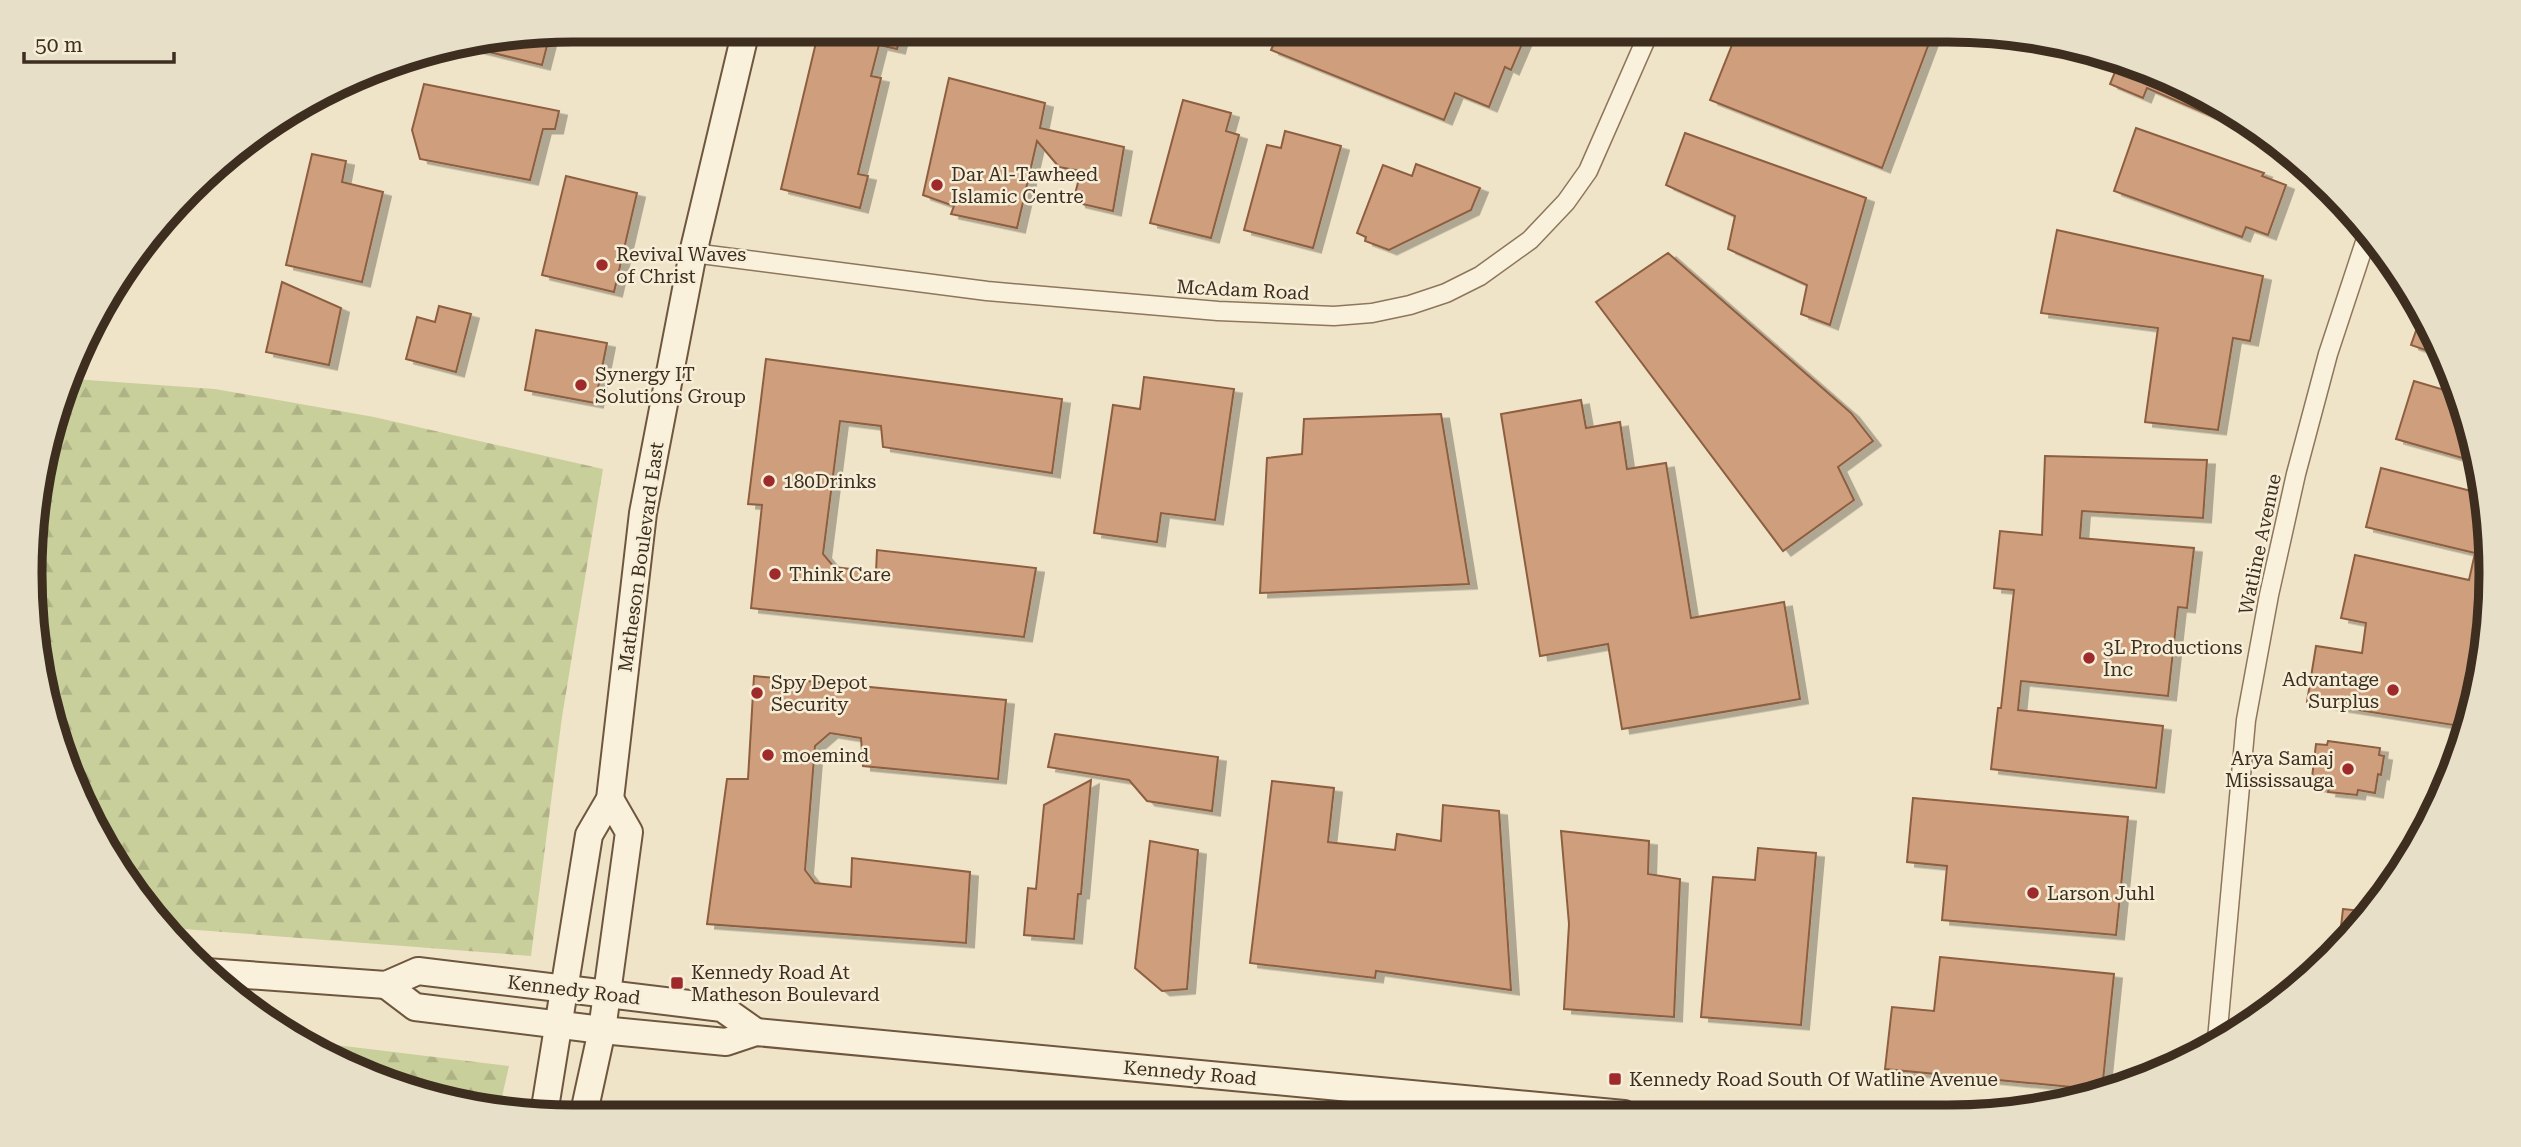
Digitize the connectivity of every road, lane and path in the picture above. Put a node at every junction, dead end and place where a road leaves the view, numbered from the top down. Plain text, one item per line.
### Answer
1 (743, 42) edge
2 (1645, 42) edge
3 (2364, 244) edge
4 (693, 253) junction
5 (610, 799) junction
6 (223, 973) edge
7 (387, 985) junction
8 (564, 989) junction
9 (606, 994) junction
10 (558, 1025) junction
11 (602, 1030) junction
12 (2218, 1031) edge
13 (756, 1032) junction
14 (546, 1104) edge
15 (586, 1105) edge
16 (1529, 1105) edge

1 - 4 main road, Matheson Boulevard East
2 - 4 street, McAdam Road
3 - 12 street, Watline Avenue
4 - 5 main road, Matheson Boulevard East
5 - 8 main road, Matheson Boulevard East
5 - 9 main road
6 - 7 main road, Kennedy Road
7 - 8 main road, Kennedy Road
7 - 10 main road, Kennedy Road
8 - 9 main road, Kennedy Road
8 - 10 main road, Matheson Boulevard East
9 - 11 main road
9 - 13 main road, Kennedy Road
10 - 11 main road, Kennedy Road
10 - 14 main road, Matheson Boulevard East
11 - 13 main road, Kennedy Road
11 - 15 main road
13 - 16 main road, Kennedy Road

